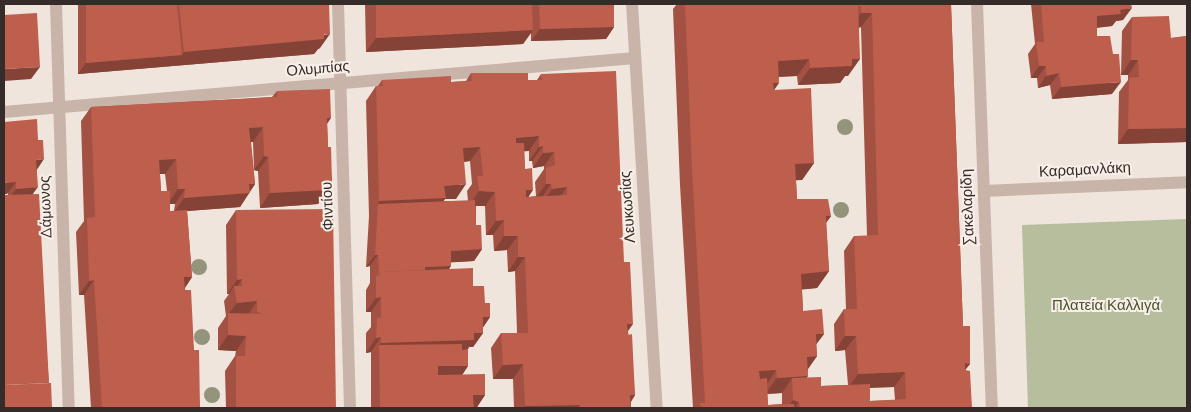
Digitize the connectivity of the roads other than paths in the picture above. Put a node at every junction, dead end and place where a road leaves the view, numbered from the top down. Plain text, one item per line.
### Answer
1 (56, 4) edge
2 (338, 4) edge
3 (632, 4) edge
4 (977, 4) edge
5 (635, 58) junction
6 (341, 83) junction
7 (59, 107) junction
8 (4, 112) edge
9 (1187, 182) edge
10 (984, 191) junction
11 (69, 408) edge
12 (350, 408) edge
13 (657, 408) edge
14 (992, 408) edge

1 - 7 street, Δάμωνος
2 - 6 street, Φιντίου
3 - 5 street, Λευκωσίας
4 - 10 street, Σακελαρίδη
5 - 6 street, Ολυμπίας
5 - 13 street, Λευκωσίας
6 - 7 street, Ολυμπίας
6 - 12 street, Φιντίου
7 - 8 street, Ολυμπίας
7 - 11 street, Δάμωνος
9 - 10 street, Καραμανλάκη
10 - 14 street, Σακελαρίδη

